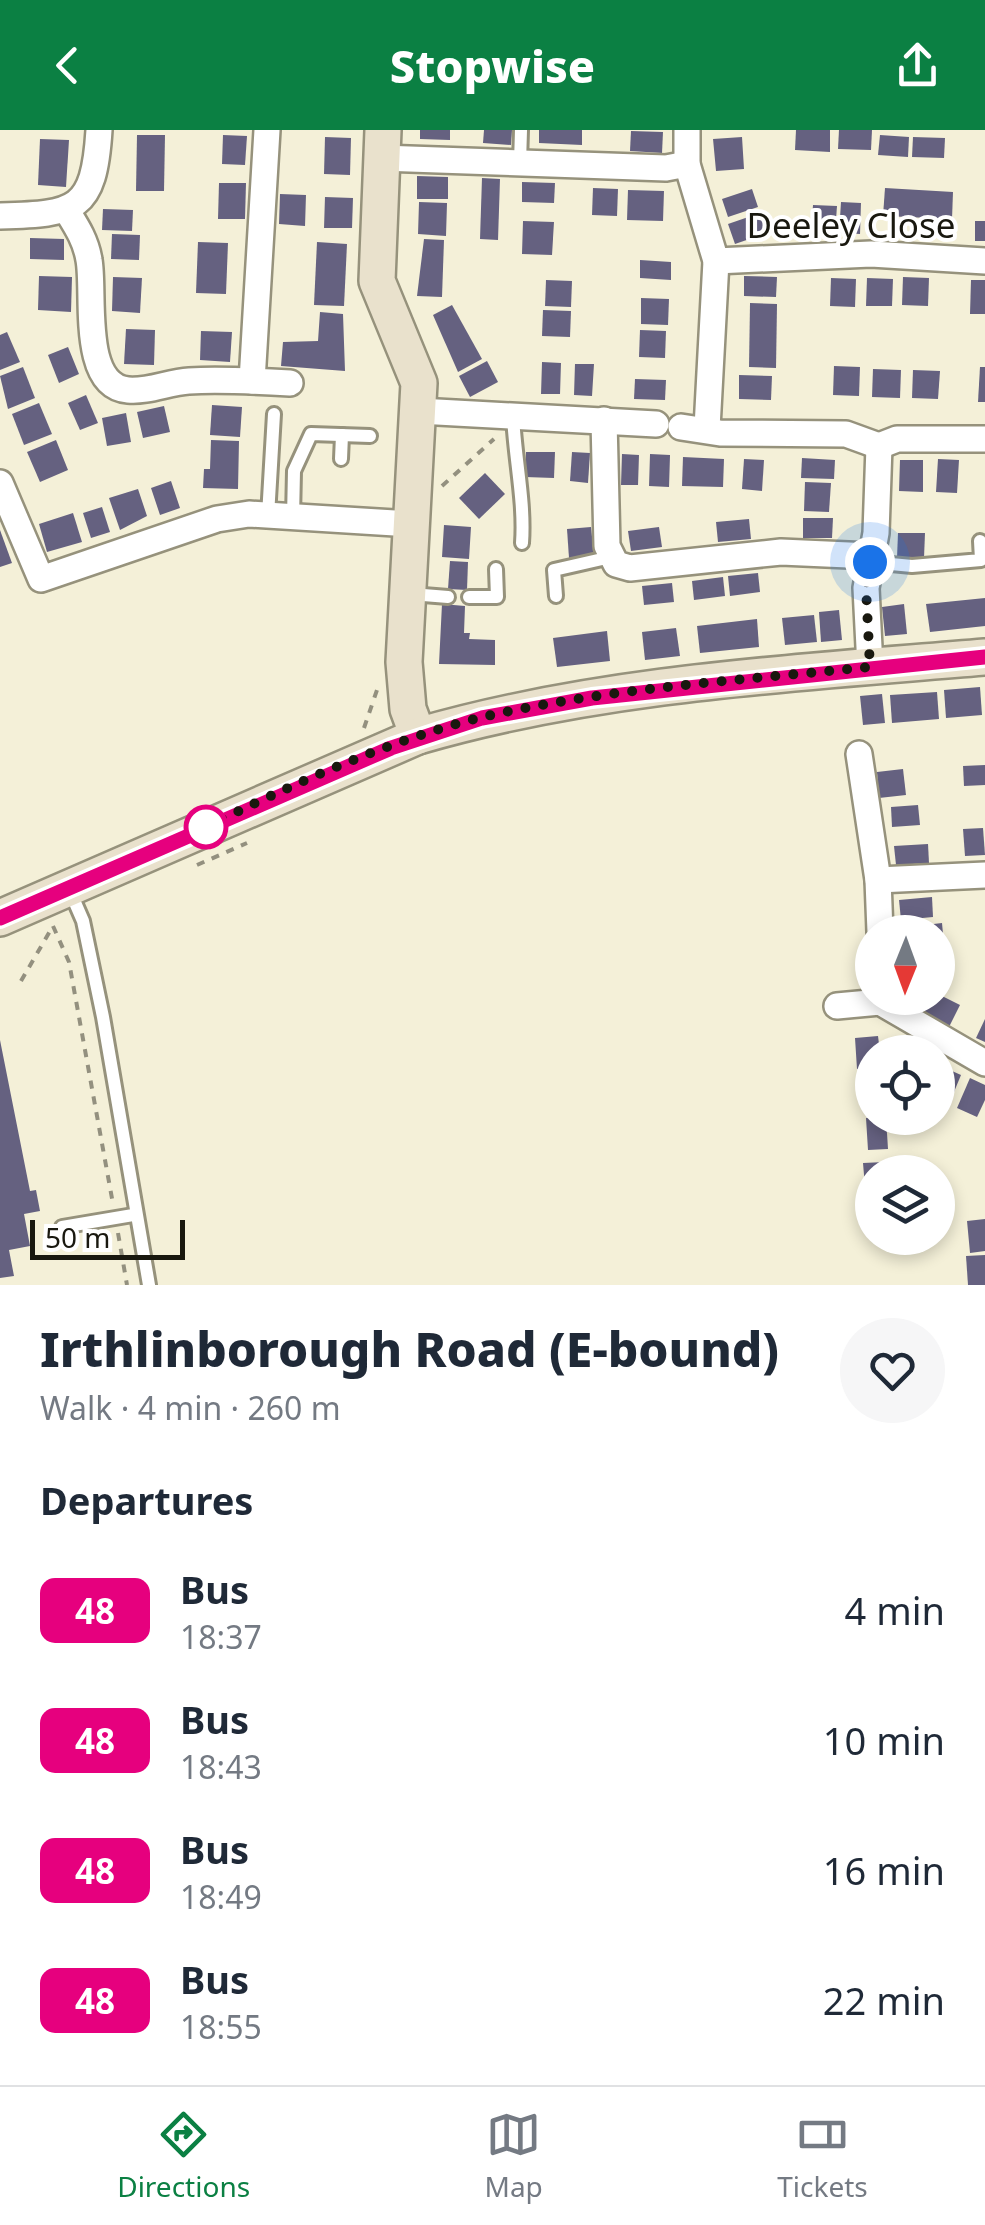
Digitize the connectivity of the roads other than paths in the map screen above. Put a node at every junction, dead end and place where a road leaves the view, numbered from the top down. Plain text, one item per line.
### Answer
1 (100, 130) edge
2 (267, 130) edge
3 (522, 130) edge
4 (688, 130) edge
5 (382, 144) edge
6 (520, 163) junction
7 (686, 164) junction
8 (67, 211) junction
9 (0, 216) edge
10 (985, 261) edge
11 (716, 262) junction
12 (252, 381) junction
13 (290, 382) dead end
14 (418, 411) junction
15 (274, 414) dead end
16 (513, 416) junction
17 (604, 420) junction
18 (681, 426) junction
19 (342, 435) junction
20 (370, 436) dead end
21 (985, 439) edge
22 (879, 446) junction
23 (341, 460) dead end
24 (0, 482) edge
25 (421, 510) junction
26 (281, 517) junction
27 (980, 541) dead end
28 (522, 543) dead end
29 (611, 558) junction
30 (871, 559) junction
31 (496, 569) dead end
32 (409, 594) junction
33 (556, 596) dead end
34 (448, 597) dead end
35 (469, 598) dead end
36 (985, 657) edge
37 (870, 667) junction
38 (418, 736) junction
39 (859, 754) dead end
40 (985, 875) edge
41 (878, 880) junction
42 (67, 886) junction
43 (879, 915) edge
44 (0, 918) edge
45 (855, 1003) edge
46 (836, 1006) dead end
47 (905, 1015) edge
48 (985, 1063) edge
49 (134, 1215) junction
50 (62, 1228) dead end
51 (149, 1285) edge

1 - 8 street
2 - 12 street
3 - 6 lane
4 - 7 street
5 - 6 street
5 - 14 main road
6 - 7 street
7 - 11 street
8 - 9 street
8 - 12 street
10 - 11 street, Deeley Close
11 - 18 street
12 - 13 street
14 - 16 street
14 - 25 main road
15 - 26 lane
16 - 17 street
16 - 28 lane
17 - 18 street
17 - 29 street
18 - 22 street
19 - 20 lane
19 - 23 lane
19 - 26 lane
21 - 22 street
22 - 30 street
24 - 26 street
25 - 26 street
25 - 32 main road
27 - 30 lane
29 - 30 street
29 - 33 lane
30 - 37 street
31 - 35 lane
32 - 34 lane
32 - 38 main road
36 - 37 main road
37 - 38 main road
38 - 42 main road
39 - 41 street
40 - 41 street
41 - 43 street
42 - 44 main road
42 - 49 lane
45 - 46 street
47 - 48 street
49 - 50 lane
49 - 51 lane

